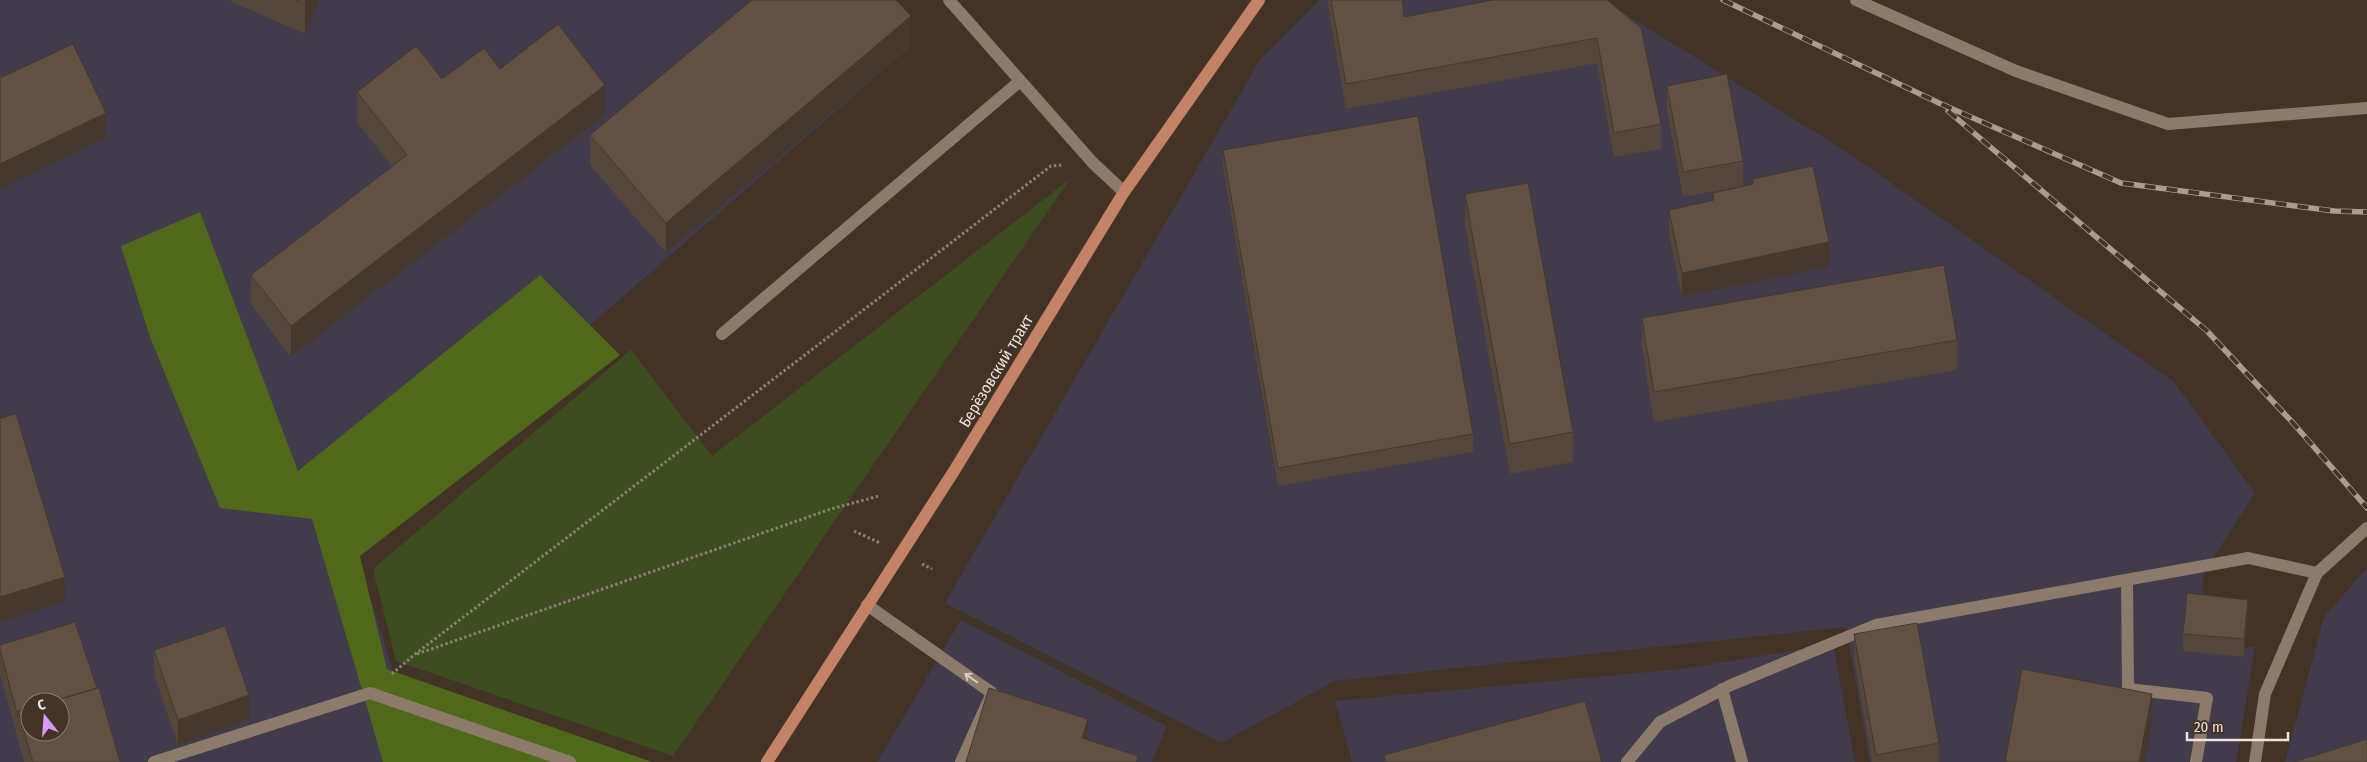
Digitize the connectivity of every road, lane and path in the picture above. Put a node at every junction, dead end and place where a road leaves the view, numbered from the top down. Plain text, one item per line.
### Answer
1 (949, 0) edge
2 (1259, 0) edge
3 (1856, 0) edge
4 (1020, 81) junction
5 (2367, 108) edge
6 (1093, 163) junction
7 (1124, 192) junction
8 (722, 334) dead end
9 (879, 496) dead end
10 (2367, 528) edge
11 (2317, 574) junction
12 (2127, 580) junction
13 (866, 605) junction
14 (414, 655) junction
15 (1722, 689) junction
16 (370, 693) junction
17 (154, 762) edge
18 (570, 762) edge
19 (767, 762) edge
20 (961, 762) edge
21 (1627, 762) edge
22 (1742, 762) edge
23 (2196, 762) edge
24 (2256, 762) edge

1 - 4 street
2 - 7 main road, Берёзовский тракт
3 - 5 street
4 - 6 street
4 - 8 street
6 - 7 street
6 - 14 path
7 - 13 main road, Берёзовский тракт
9 - 14 path
10 - 11 street
11 - 12 street
11 - 24 street
12 - 15 street
12 - 23 street
13 - 19 main road, Берёзовский тракт
20 -> 13 street
14 - 16 path
15 - 21 street
15 - 22 street
16 - 17 street
16 - 18 street

